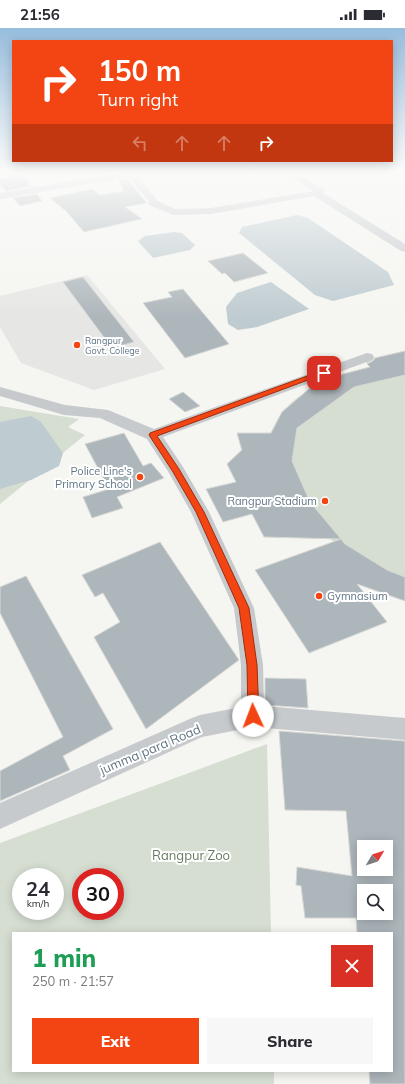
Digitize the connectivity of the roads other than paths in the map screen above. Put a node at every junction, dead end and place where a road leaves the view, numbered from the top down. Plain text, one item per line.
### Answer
1 (361, 221) edge
2 (405, 249) edge
3 (367, 357) dead end
4 (0, 391) edge
5 (153, 435) junction
6 (253, 716) junction
7 (405, 729) edge
8 (0, 816) edge

1 - 2 street
3 - 5 street
4 - 5 street
5 - 6 street
6 - 7 street, jumma para Road
6 - 8 street, jumma para Road

